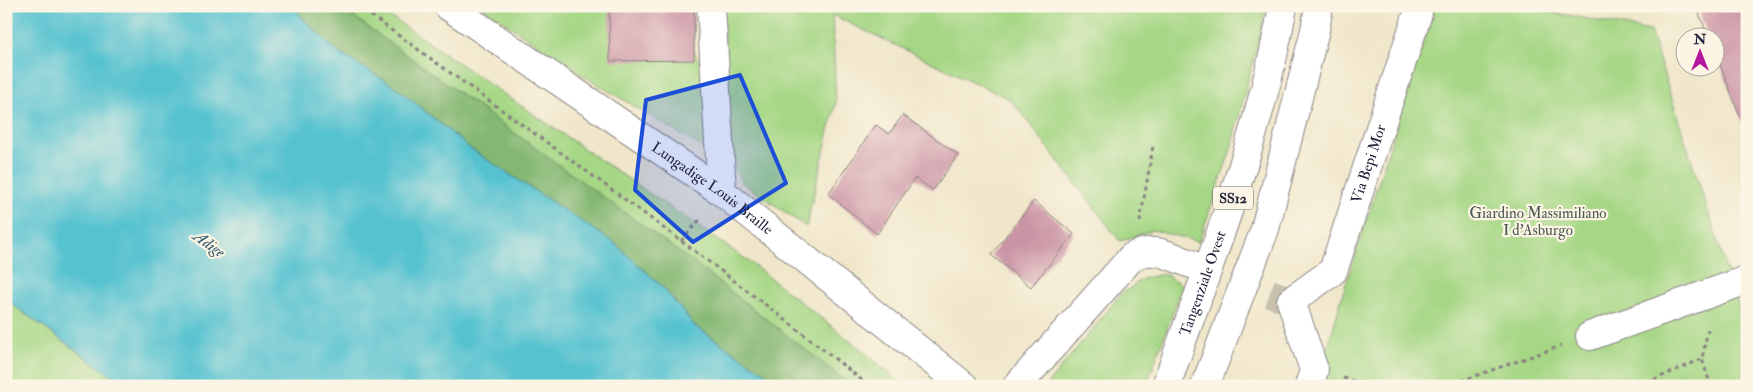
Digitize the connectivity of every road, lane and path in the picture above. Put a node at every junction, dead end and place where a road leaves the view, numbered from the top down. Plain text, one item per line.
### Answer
1 (358, 6) edge
2 (448, 6) edge
3 (711, 6) edge
4 (1284, 6) edge
5 (1319, 6) edge
6 (1418, 6) edge
7 (1153, 146) dead end
8 (722, 192) junction
9 (705, 214) dead end
10 (681, 241) junction
11 (1139, 253) junction
12 (1191, 264) tunnel mouth
13 (1747, 280) edge
14 (1590, 336) joint
15 (869, 386) edge
16 (964, 386) edge
17 (1017, 386) edge
18 (1166, 386) edge
19 (1205, 386) edge
20 (1309, 386) edge
21 (1446, 386) edge
22 (1639, 386) edge
23 (1711, 386) edge

1 - 10 path
2 - 8 main road, Lungadige Louis Braille
3 - 8 main road
4 - 18 main road, Tangenziale Ovest / SS12
5 - 19 main road, SS12
6 - 20 main road, Via Bepi Mor
7 - 11 path
8 - 16 main road, Lungadige Louis Braille
9 - 10 path
10 - 15 path
11 - 12 main road
11 - 17 main road
13 - 14 main road
14 - 21 path
22 - 23 path

